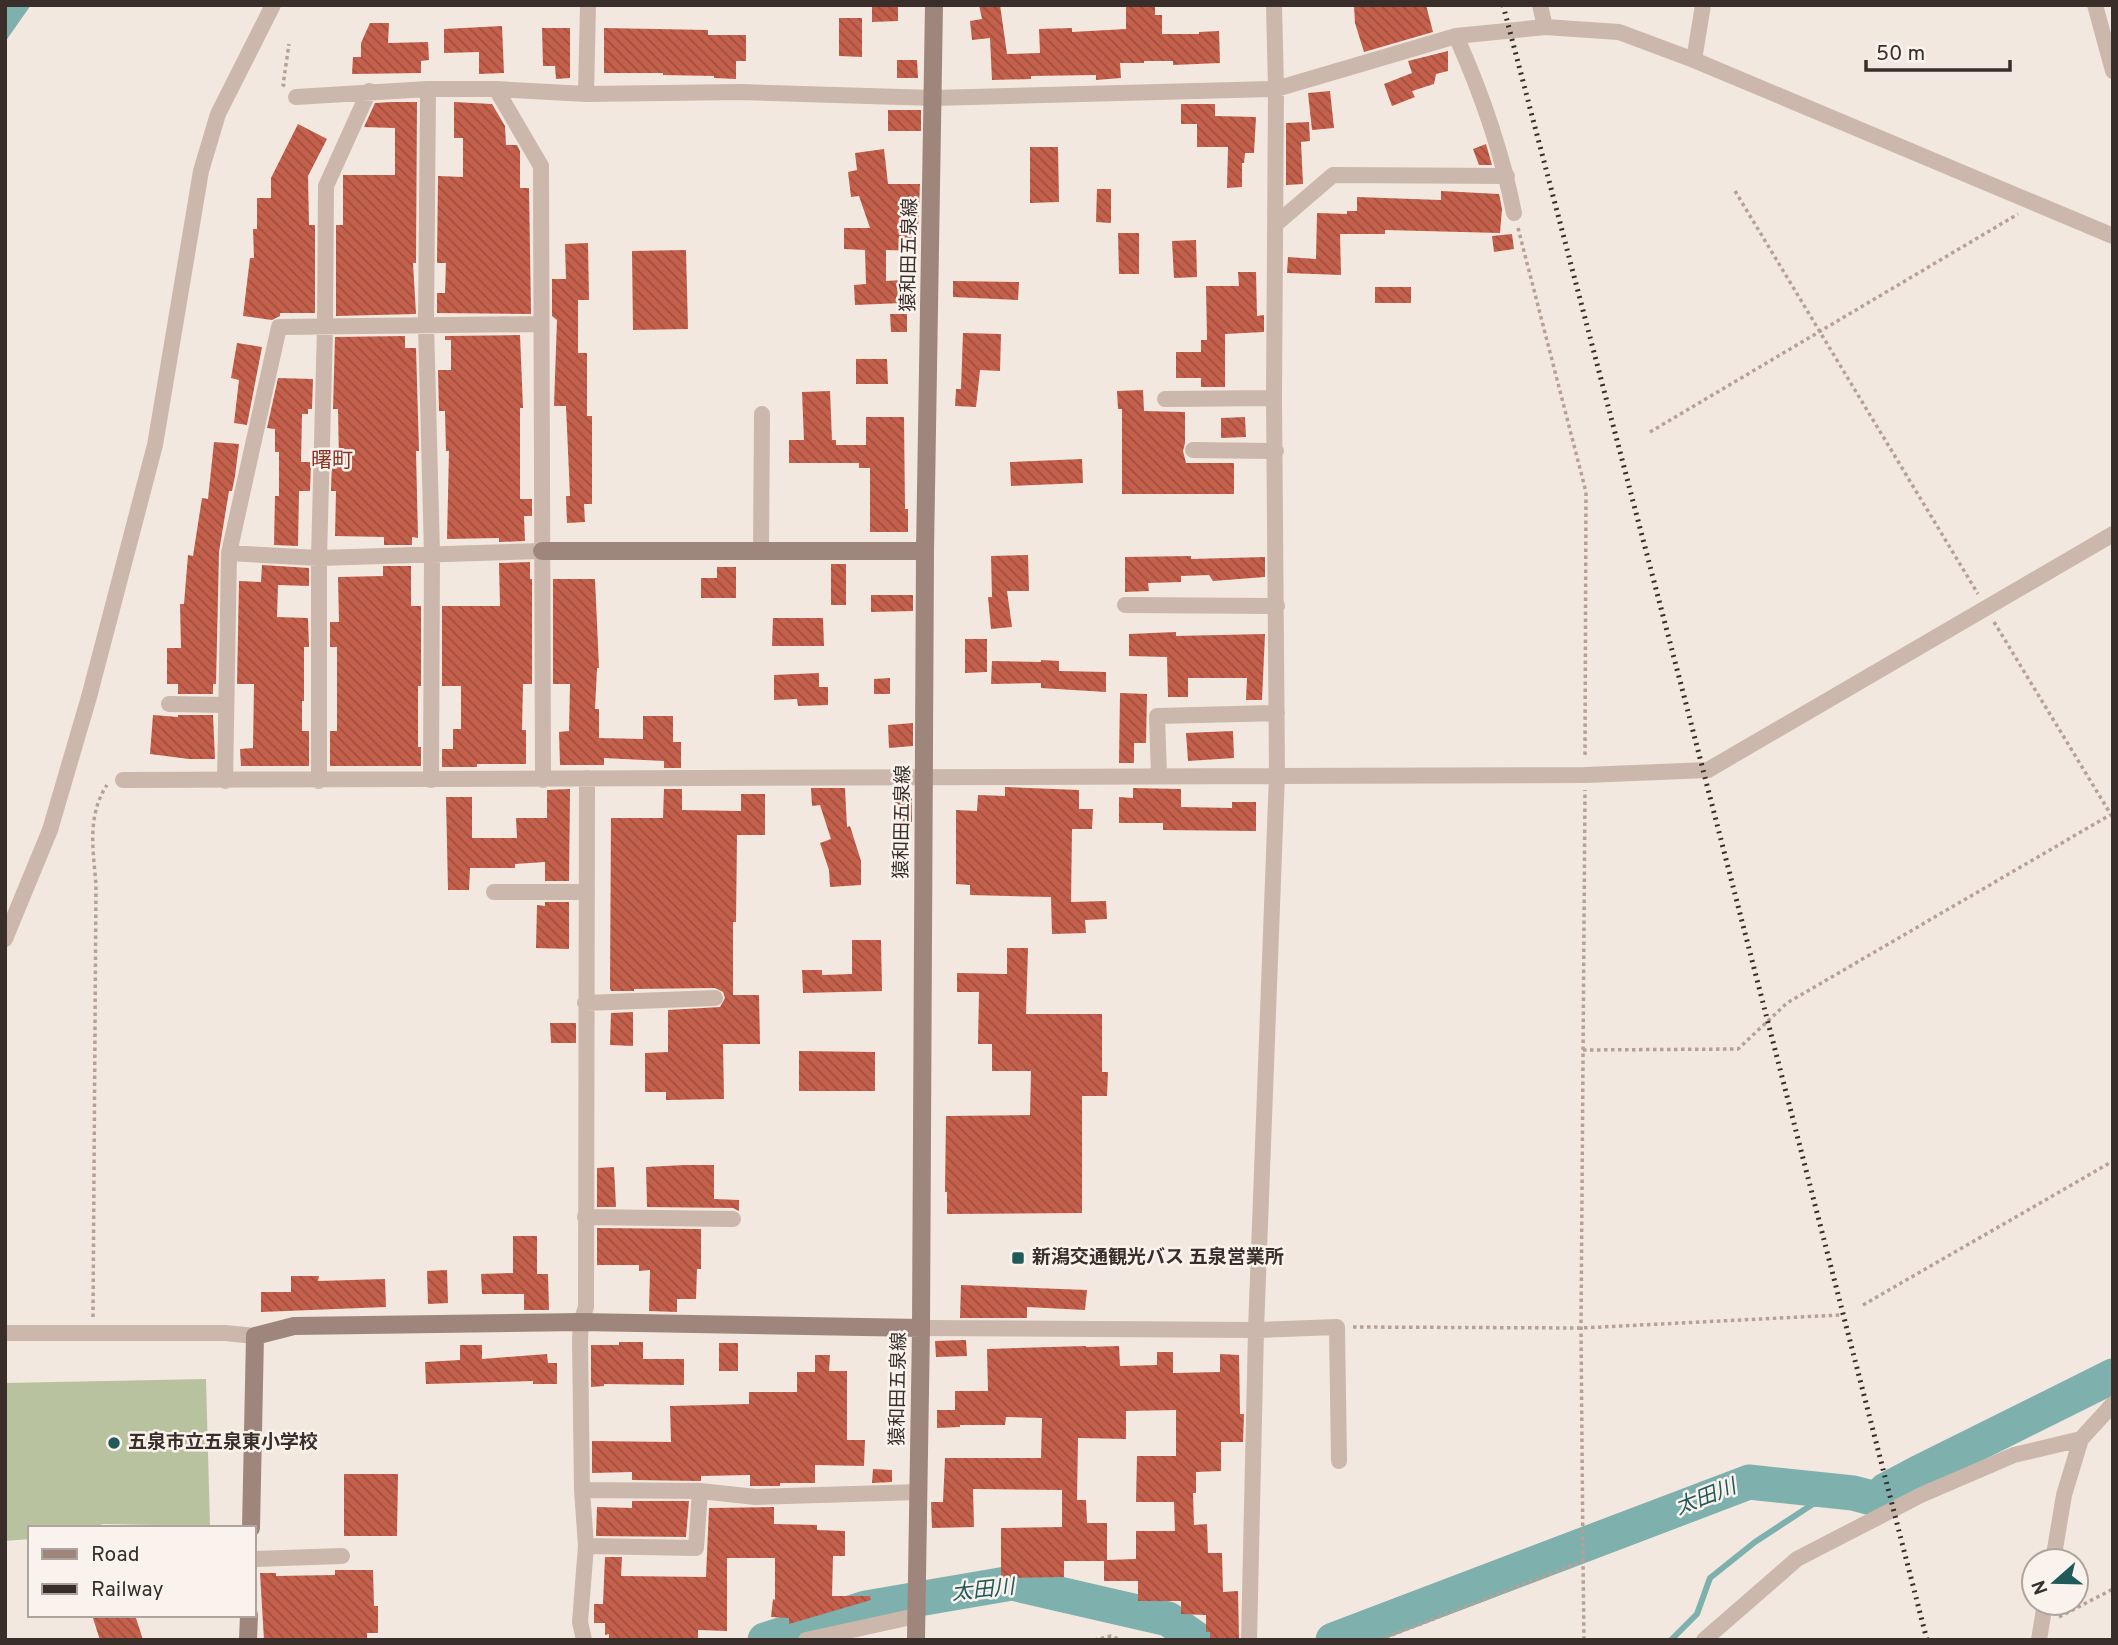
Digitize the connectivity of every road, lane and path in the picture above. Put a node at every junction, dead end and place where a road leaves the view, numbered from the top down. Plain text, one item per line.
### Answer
1 (273, 5) edge
2 (588, 5) edge
3 (926, 5) edge
4 (934, 5) edge
5 (940, 5) edge
6 (1274, 5) edge
7 (1540, 5) edge
8 (1703, 5) edge
9 (2095, 5) edge
10 (934, 24) junction
11 (1545, 27) junction
12 (1456, 36) junction
13 (289, 44) dead end
14 (1694, 60) junction
15 (2113, 71) edge
16 (428, 89) junction
17 (496, 89) junction
18 (1276, 89) junction
19 (369, 91) junction
20 (586, 94) junction
21 (296, 96) joint
22 (933, 98) junction
23 (1507, 176) junction
24 (1735, 191) dead end
25 (2035, 204) junction
26 (1514, 213) joint
27 (1276, 224) junction
28 (2113, 236) edge
29 (426, 324) junction
30 (541, 324) junction
31 (325, 327) junction
32 (1820, 331) junction
33 (1275, 398) junction
34 (1165, 399) dead end
35 (762, 414) dead end
36 (1650, 432) dead end
37 (1193, 450) dead end
38 (1276, 451) junction
39 (2113, 534) edge
40 (542, 551) junction
41 (925, 551) junction
42 (761, 552) junction
43 (432, 553) junction
44 (229, 554) junction
45 (319, 558) junction
46 (1125, 605) dead end
47 (1276, 606) junction
48 (1986, 607) junction
49 (169, 704) dead end
50 (226, 705) junction
51 (1277, 713) junction
52 (1277, 774) junction
53 (1585, 775) junction
54 (925, 776) junction
55 (1159, 776) junction
56 (587, 778) junction
57 (122, 780) joint
58 (431, 780) junction
59 (543, 780) junction
60 (225, 781) junction
61 (319, 781) junction
62 (2112, 815) edge
63 (494, 892) dead end
64 (587, 892) junction
65 (5, 939) edge
66 (715, 998) dead end
67 (586, 1003) junction
68 (1583, 1051) junction
69 (2113, 1161) edge
70 (585, 1217) junction
71 (733, 1219) dead end
72 (1863, 1305) dead end
73 (1840, 1315) dead end
74 (581, 1322) junction
75 (1337, 1327) junction
76 (921, 1328) junction
77 (1580, 1328) junction
78 (1256, 1329) junction
79 (93, 1332) junction
80 (5, 1333) edge
81 (255, 1336) junction
82 (2113, 1404) edge
83 (2081, 1439) junction
84 (1339, 1461) dead end
85 (582, 1489) junction
86 (700, 1491) junction
87 (919, 1492) junction
88 (251, 1526) edge
89 (586, 1546) junction
90 (2055, 1547) edge
91 (342, 1556) dead end
92 (256, 1559) edge
93 (1583, 1561) junction
94 (2113, 1589) edge
95 (916, 1616) junction
96 (249, 1617) edge
97 (2040, 1632) edge
98 (248, 1640) edge
99 (584, 1640) edge
100 (806, 1640) edge
101 (916, 1640) edge
102 (1094, 1640) edge
103 (1121, 1640) edge
104 (1249, 1640) edge
105 (1380, 1640) edge
106 (1584, 1640) edge
107 (1704, 1640) edge

1 - 65 street
2 - 20 street
3 - 10 street
4 - 10 main road, 猿和田五泉線
5 - 10 street
6 - 18 street
7 - 11 street
8 - 14 street
9 - 15 street
10 - 22 main road, 猿和田五泉線
11 - 12 street
11 - 14 street
12 - 18 street
12 - 23 street
13 - 21 path
14 - 25 street
16 - 17 street
16 - 19 street
16 - 29 street
17 - 20 street
17 - 30 street
18 - 22 street
18 - 27 street
19 - 21 street
19 - 31 street
20 - 22 street
22 - 41 main road, 猿和田五泉線
23 - 26 street
23 - 27 street
24 - 32 path
25 - 28 street
25 - 32 path
26 - 53 path
27 - 33 street
29 - 30 street
29 - 31 street
29 - 43 street
30 - 40 street
31 - 44 street
31 - 45 street
32 - 36 path
32 - 48 path
33 - 34 street
33 - 38 street
35 - 42 street
37 - 38 street
38 - 47 street
39 - 48 street
40 - 42 main road
40 - 43 street
40 - 59 street
41 - 42 main road
41 - 54 main road, 猿和田五泉線
43 - 45 street
43 - 58 street
44 - 45 street
44 - 50 street
45 - 61 street
46 - 47 street
47 - 51 street
48 - 53 street
48 - 62 path
49 - 50 street
50 - 60 street
51 - 52 street
51 - 55 street
52 - 53 street
52 - 55 street
52 - 78 street
53 - 68 path
54 - 55 street
54 - 56 street
54 - 76 main road, 猿和田五泉線
56 - 59 street
56 - 64 street
57 - 60 street
57 - 79 path
58 - 59 street
58 - 61 street
60 - 61 street
62 - 68 path
63 - 64 street
64 - 67 street
66 - 67 street
67 - 70 street
68 - 77 path
69 - 72 path
70 - 71 street
70 - 74 street
73 - 77 path
74 - 76 main road
74 - 81 main road
74 - 85 street
75 - 77 path
75 - 78 street
75 - 84 street
76 - 78 street
76 - 87 main road, 猿和田五泉線
77 - 93 path
78 - 104 street
79 - 80 street
79 - 81 street
81 - 88 main road
82 - 83 street
83 - 90 street
83 - 107 street
85 - 86 street
85 - 89 street
86 - 87 street
86 - 89 street
87 - 95 main road, 猿和田五泉線
89 - 99 street
91 - 92 street
93 - 105 path
93 - 106 path
94 - 97 path
95 - 100 street
95 - 101 main road, 猿和田五泉線
96 - 98 main road
102 - 103 path

